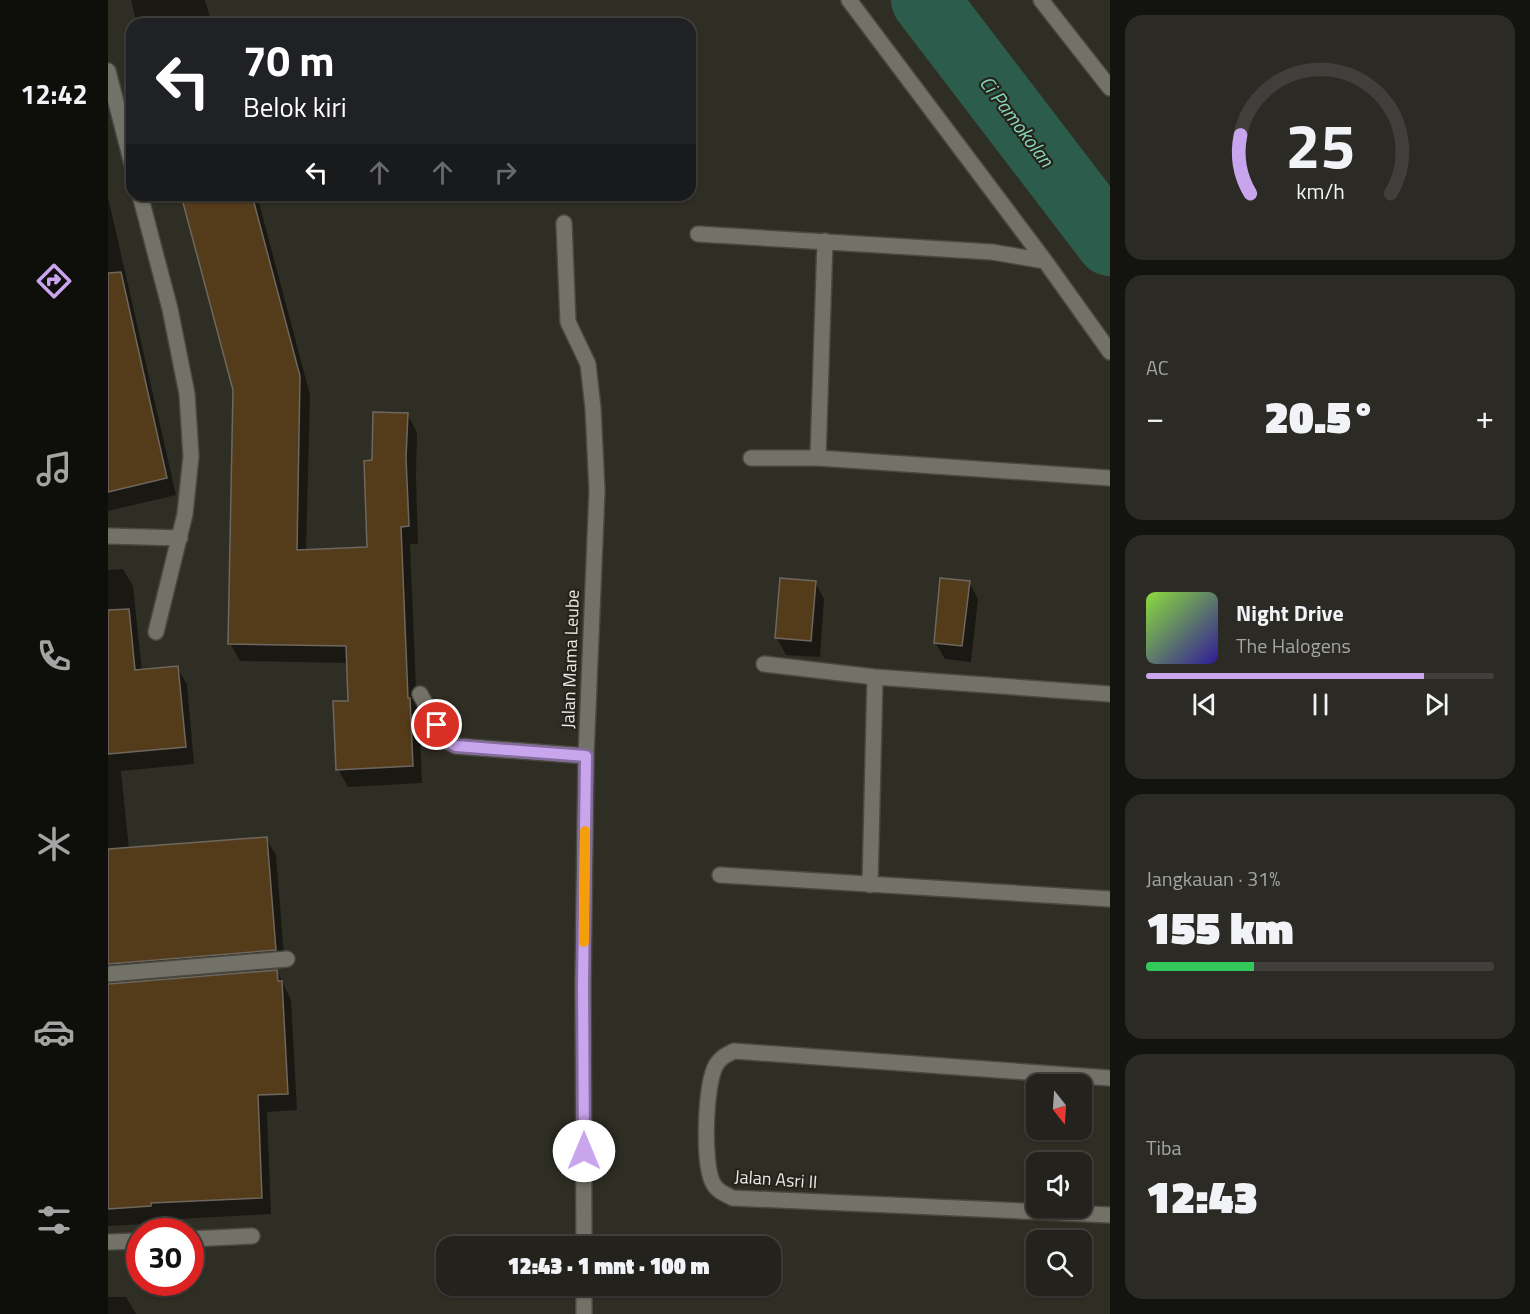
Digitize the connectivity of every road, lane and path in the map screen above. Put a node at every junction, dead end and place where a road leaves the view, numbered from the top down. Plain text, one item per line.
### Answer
1 (849, 0) edge
2 (1041, 0) edge
3 (108, 71) edge
4 (1110, 88) edge
5 (126, 141) edge
6 (142, 201) edge
7 (564, 223) dead end
8 (698, 234) dead end
9 (825, 241) junction
10 (1045, 261) junction
11 (1110, 352) edge
12 (752, 458) dead end
13 (818, 458) junction
14 (1110, 478) edge
15 (108, 536) edge
16 (180, 538) junction
17 (156, 632) dead end
18 (764, 664) dead end
19 (875, 677) junction
20 (420, 694) dead end
21 (1110, 694) edge
22 (586, 756) junction
23 (720, 875) dead end
24 (870, 885) junction
25 (1110, 899) edge
26 (287, 959) dead end
27 (108, 974) edge
28 (1110, 1078) edge
29 (1110, 1215) edge
30 (252, 1236) dead end
31 (584, 1236) edge
32 (204, 1238) edge
33 (126, 1241) edge
34 (108, 1242) edge
35 (584, 1296) edge
36 (584, 1314) edge

1 - 10 street
2 - 4 street
3 - 5 street
6 - 16 street
7 - 22 street, Jalan Mama Leube
8 - 9 street
9 - 10 street
9 - 13 street
10 - 11 street
12 - 13 street
13 - 14 street
15 - 16 street
16 - 17 street
18 - 19 street
19 - 21 street
19 - 24 street
20 - 22 street
22 - 31 street, Jalan Mama Leube
23 - 24 street
24 - 25 street
26 - 27 street
28 - 29 street, Jalan Asri II
30 - 32 street
33 - 34 street
35 - 36 street

